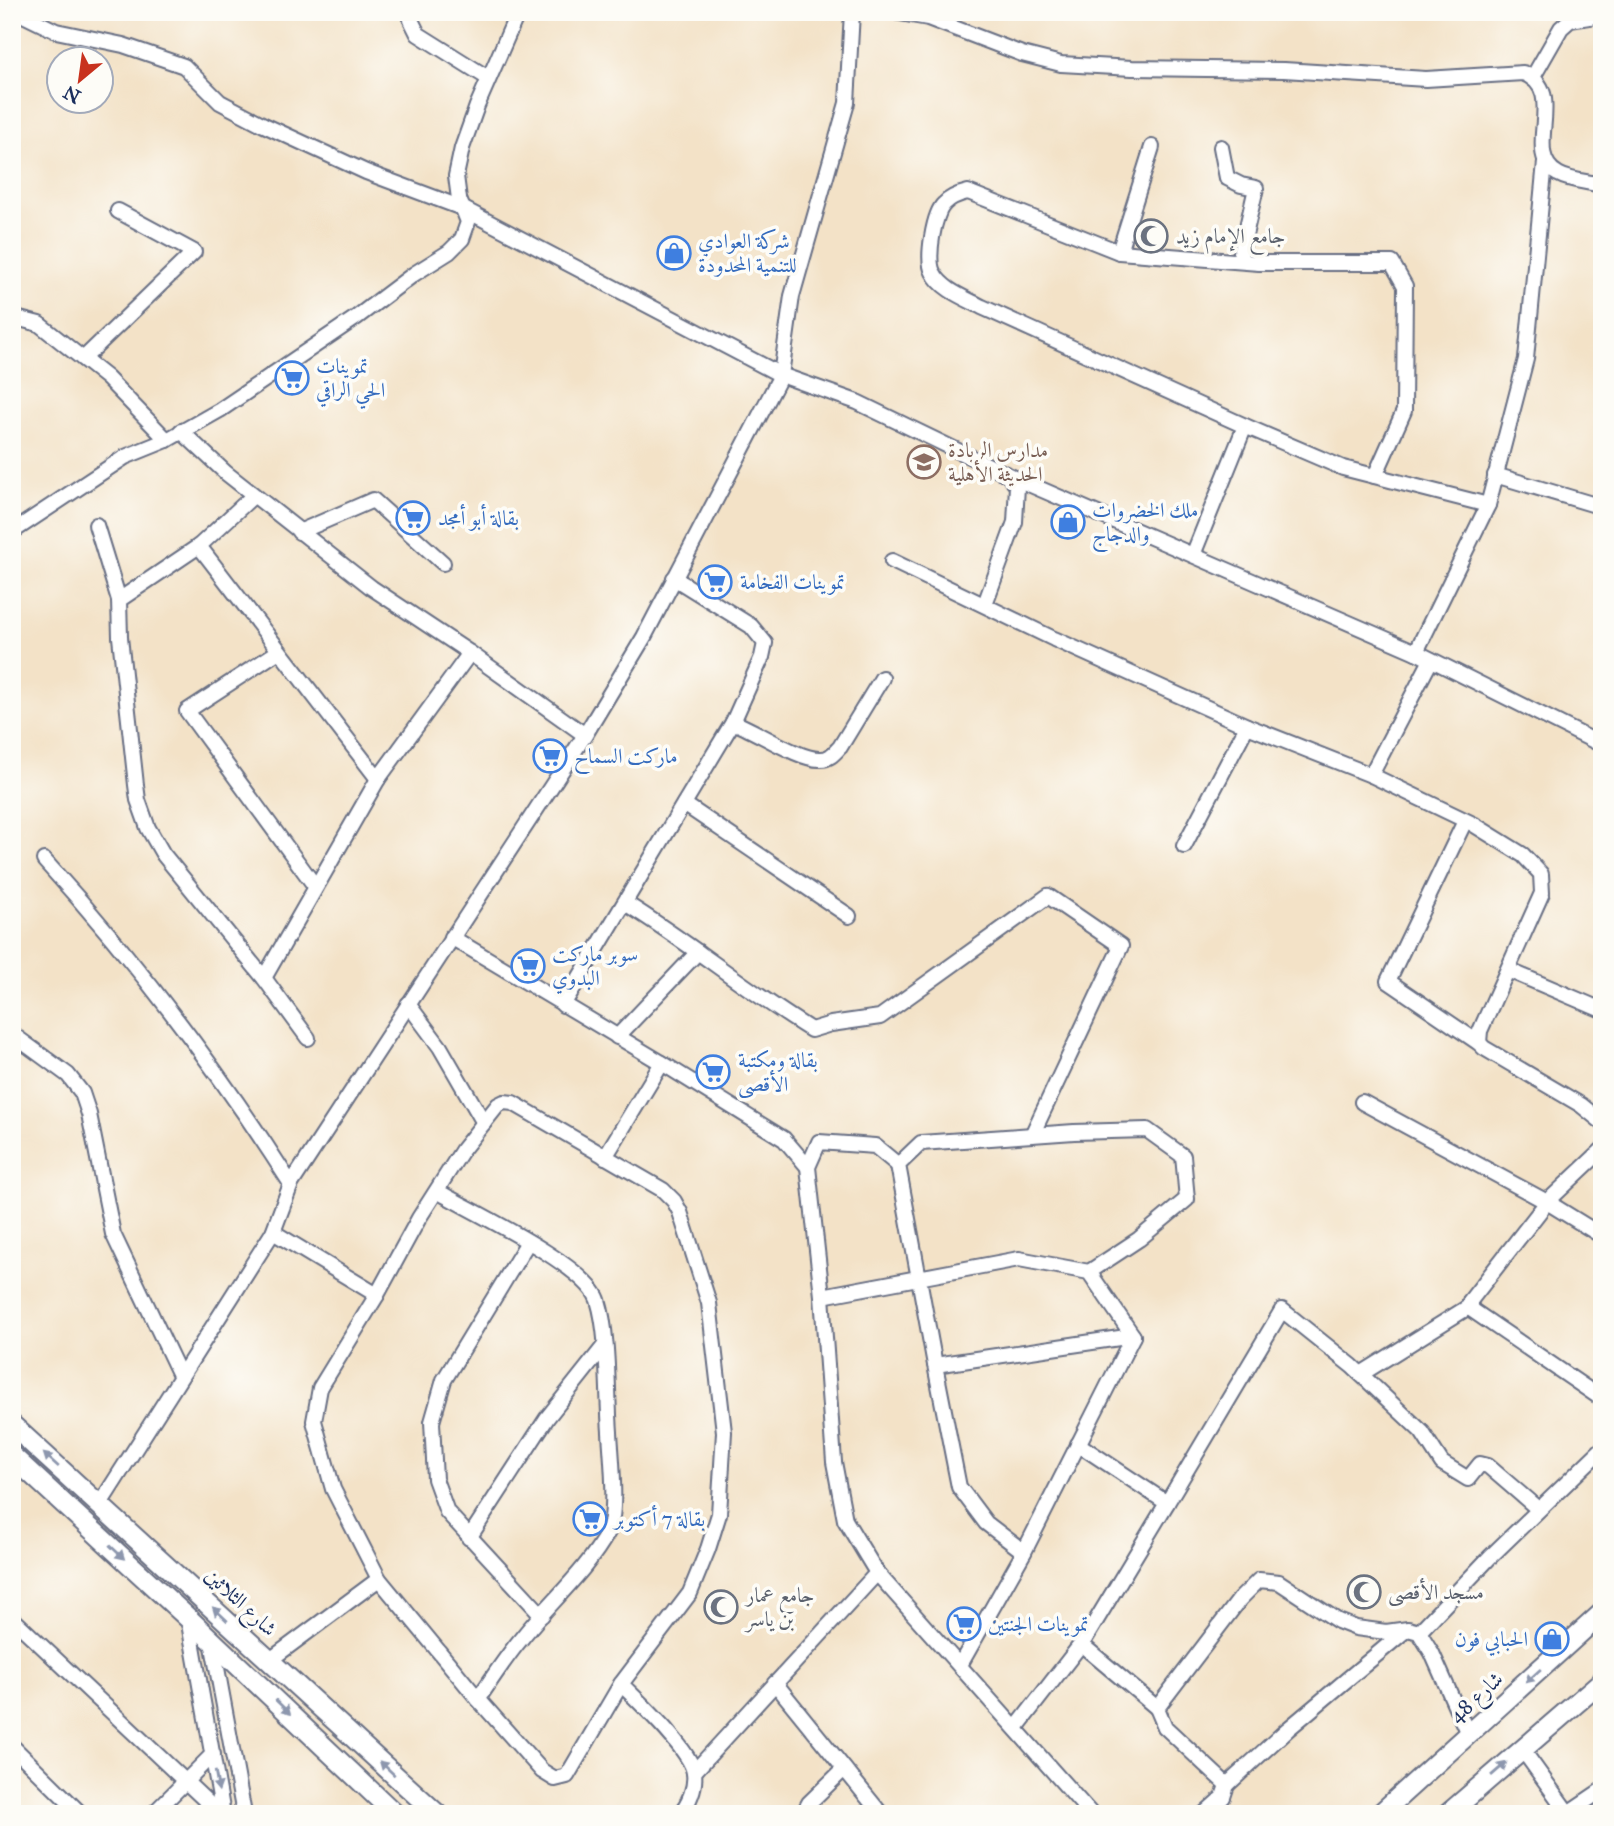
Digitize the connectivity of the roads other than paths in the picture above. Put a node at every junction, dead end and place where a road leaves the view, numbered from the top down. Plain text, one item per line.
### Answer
1 (411, 12) edge
2 (518, 12) edge
3 (852, 12) edge
4 (894, 12) edge
5 (20, 13) edge
6 (929, 15) edge
7 (1602, 15) edge
8 (1533, 77) junction
9 (488, 78) junction
10 (1152, 146) dead end
11 (1221, 147) dead end
12 (1545, 162) junction
13 (1602, 185) edge
14 (462, 208) junction
15 (118, 211) dead end
16 (1119, 252) junction
17 (1239, 261) junction
18 (12, 317) edge
19 (83, 359) junction
20 (781, 375) junction
21 (1245, 426) junction
22 (181, 431) junction
23 (166, 440) junction
24 (1008, 475) junction
25 (1495, 475) junction
26 (1375, 476) junction
27 (253, 496) junction
28 (1488, 505) junction
29 (1602, 507) edge
30 (96, 525) dead end
31 (12, 532) edge
32 (299, 532) junction
33 (200, 546) junction
34 (1193, 555) junction
35 (892, 561) dead end
36 (443, 563) dead end
37 (674, 578) junction
38 (119, 600) junction
39 (985, 604) junction
40 (279, 651) junction
41 (1416, 652) junction
42 (470, 653) junction
43 (1431, 660) junction
44 (882, 678) dead end
45 (733, 722) junction
46 (1247, 726) junction
47 (585, 735) junction
48 (1601, 742) edge
49 (1371, 775) junction
50 (378, 779) junction
51 (684, 804) junction
52 (1465, 821) junction
53 (1184, 846) dead end
54 (44, 860) dead end
55 (315, 886) junction
56 (625, 903) junction
57 (849, 916) dead end
58 (451, 937) junction
59 (698, 952) junction
60 (1508, 970) junction
61 (264, 978) junction
62 (408, 1004) junction
63 (563, 1005) junction
64 (1602, 1010) edge
65 (12, 1034) edge
66 (617, 1037) junction
67 (308, 1038) dead end
68 (1479, 1043) junction
69 (662, 1063) junction
70 (1362, 1102) dead end
71 (1602, 1122) edge
72 (484, 1123) junction
73 (1032, 1135) junction
74 (1602, 1150) edge
75 (605, 1157) junction
76 (898, 1165) junction
77 (808, 1167) junction
78 (291, 1184) junction
79 (437, 1191) junction
80 (1547, 1202) junction
81 (272, 1232) junction
82 (1602, 1236) edge
83 (528, 1242) junction
84 (1089, 1272) junction
85 (918, 1278) junction
86 (377, 1295) junction
87 (822, 1296) junction
88 (1470, 1306) junction
89 (1133, 1336) junction
90 (605, 1345) junction
91 (935, 1365) junction
92 (1361, 1374) junction
93 (180, 1375) junction
94 (1602, 1399) edge
95 (12, 1425) edge
96 (1078, 1444) junction
97 (1602, 1449) edge
98 (12, 1456) edge
99 (1167, 1503) junction
100 (100, 1504) junction
101 (1538, 1509) junction
102 (83, 1520) junction
103 (469, 1538) junction
104 (1024, 1552) junction
105 (877, 1573) junction
106 (379, 1579) junction
107 (542, 1615) junction
108 (12, 1618) edge
109 (188, 1618) junction
110 (1598, 1624) edge
111 (1414, 1630) junction
112 (212, 1641) junction
113 (1081, 1644) junction
114 (271, 1660) junction
115 (960, 1665) junction
116 (1602, 1681) edge
117 (775, 1683) junction
118 (621, 1684) junction
119 (478, 1699) junction
120 (1157, 1708) junction
121 (1016, 1728) junction
122 (1468, 1734) junction
123 (12, 1746) edge
124 (1522, 1749) junction
125 (213, 1754) junction
126 (844, 1769) junction
127 (694, 1772) junction
128 (186, 1782) junction
129 (1227, 1785) junction
130 (1602, 1790) edge
131 (81, 1814) edge
132 (153, 1814) edge
133 (221, 1814) edge
134 (244, 1814) edge
135 (395, 1814) edge
136 (437, 1814) edge
137 (680, 1814) edge
138 (803, 1814) edge
139 (881, 1814) edge
140 (1091, 1814) edge
141 (1204, 1814) edge
142 (1380, 1814) edge
143 (1448, 1814) edge

1 - 9 street
2 - 9 street
3 - 20 street
4 - 6 street
5 - 14 street
6 - 8 street
7 - 8 street
8 - 12 street
9 - 14 street
10 - 16 street
11 - 17 street
12 - 13 street
12 - 25 street
14 - 20 street
14 - 22 street
15 - 19 street
16 - 17 street
16 - 21 street
17 - 26 street
18 - 19 street
19 - 23 street
20 - 24 street
20 - 37 street
21 - 26 street
21 - 34 street
22 - 23 street
22 - 27 street
23 - 31 street
24 - 34 street
24 - 39 street
25 - 28 street
25 - 29 street
26 - 28 street
27 - 32 street
27 - 33 street
28 - 41 street
30 - 38 street
32 - 36 street
32 - 42 street
33 - 38 street
33 - 40 street
34 - 41 street
35 - 39 street
37 - 45 street
37 - 47 street
38 - 61 street
39 - 46 street
40 - 50 street
40 - 55 street
41 - 43 street
42 - 47 street
42 - 50 street
43 - 48 street
43 - 49 street
44 - 45 street
45 - 51 street
46 - 49 street
46 - 53 street
47 - 58 street
49 - 52 street
50 - 55 street
51 - 56 street
51 - 57 street
52 - 60 street
52 - 68 street
54 - 78 street
55 - 61 street
56 - 59 street
56 - 63 street
58 - 62 street
58 - 63 street
59 - 66 street
59 - 73 street
60 - 64 street
60 - 68 street
61 - 67 street
62 - 72 street
62 - 78 street
63 - 66 street
65 - 93 street
66 - 69 street
68 - 71 street
69 - 75 street
69 - 77 street
70 - 80 street
72 - 75 street
72 - 79 street
73 - 76 street
73 - 84 street
74 - 80 street
75 - 118 street
76 - 77 street
76 - 85 street
77 - 87 street
78 - 81 street
79 - 83 street
79 - 86 street
80 - 82 street
80 - 88 street
81 - 86 street
81 - 93 street
83 - 90 street
83 - 103 street
84 - 85 street
84 - 89 street
85 - 87 street
85 - 91 street
86 - 106 street
87 - 105 street
88 - 92 street
88 - 94 street
89 - 91 street
89 - 96 street
90 - 103 street
90 - 107 street
91 - 104 street
92 - 99 street
92 - 101 street
93 - 100 street
100 -> 95 street, شارع الثلاثين
96 - 99 street
96 - 104 street
97 - 101 street
98 - 102 street
99 - 113 street
100 - 102 street
114 -> 100 street, شارع الثلاثين
101 - 111 street
102 -> 109 street
103 - 107 street
104 - 115 street
105 - 115 street
105 - 117 street
106 - 114 street
106 - 119 street
107 - 119 street
108 - 128 street
109 - 112 street
109 - 125 street
110 -> 122 street, شارع 48
111 - 120 street
111 - 122 street
111 - 129 street
112 - 134 street
112 -> 135 street
113 - 120 street
113 - 121 street
136 -> 114 street, شارع الثلاثين
115 - 121 street
116 - 124 street
117 - 126 street
117 - 127 street
118 - 119 street
118 - 127 street
120 - 129 street
121 - 140 street
122 - 142 street, شارع 48
123 - 131 street
124 - 130 street
143 -> 124 street
125 - 128 street
125 -> 133 street
126 - 138 street
126 - 139 street
127 - 137 street
128 - 132 street
128 - 133 street
129 - 141 street

